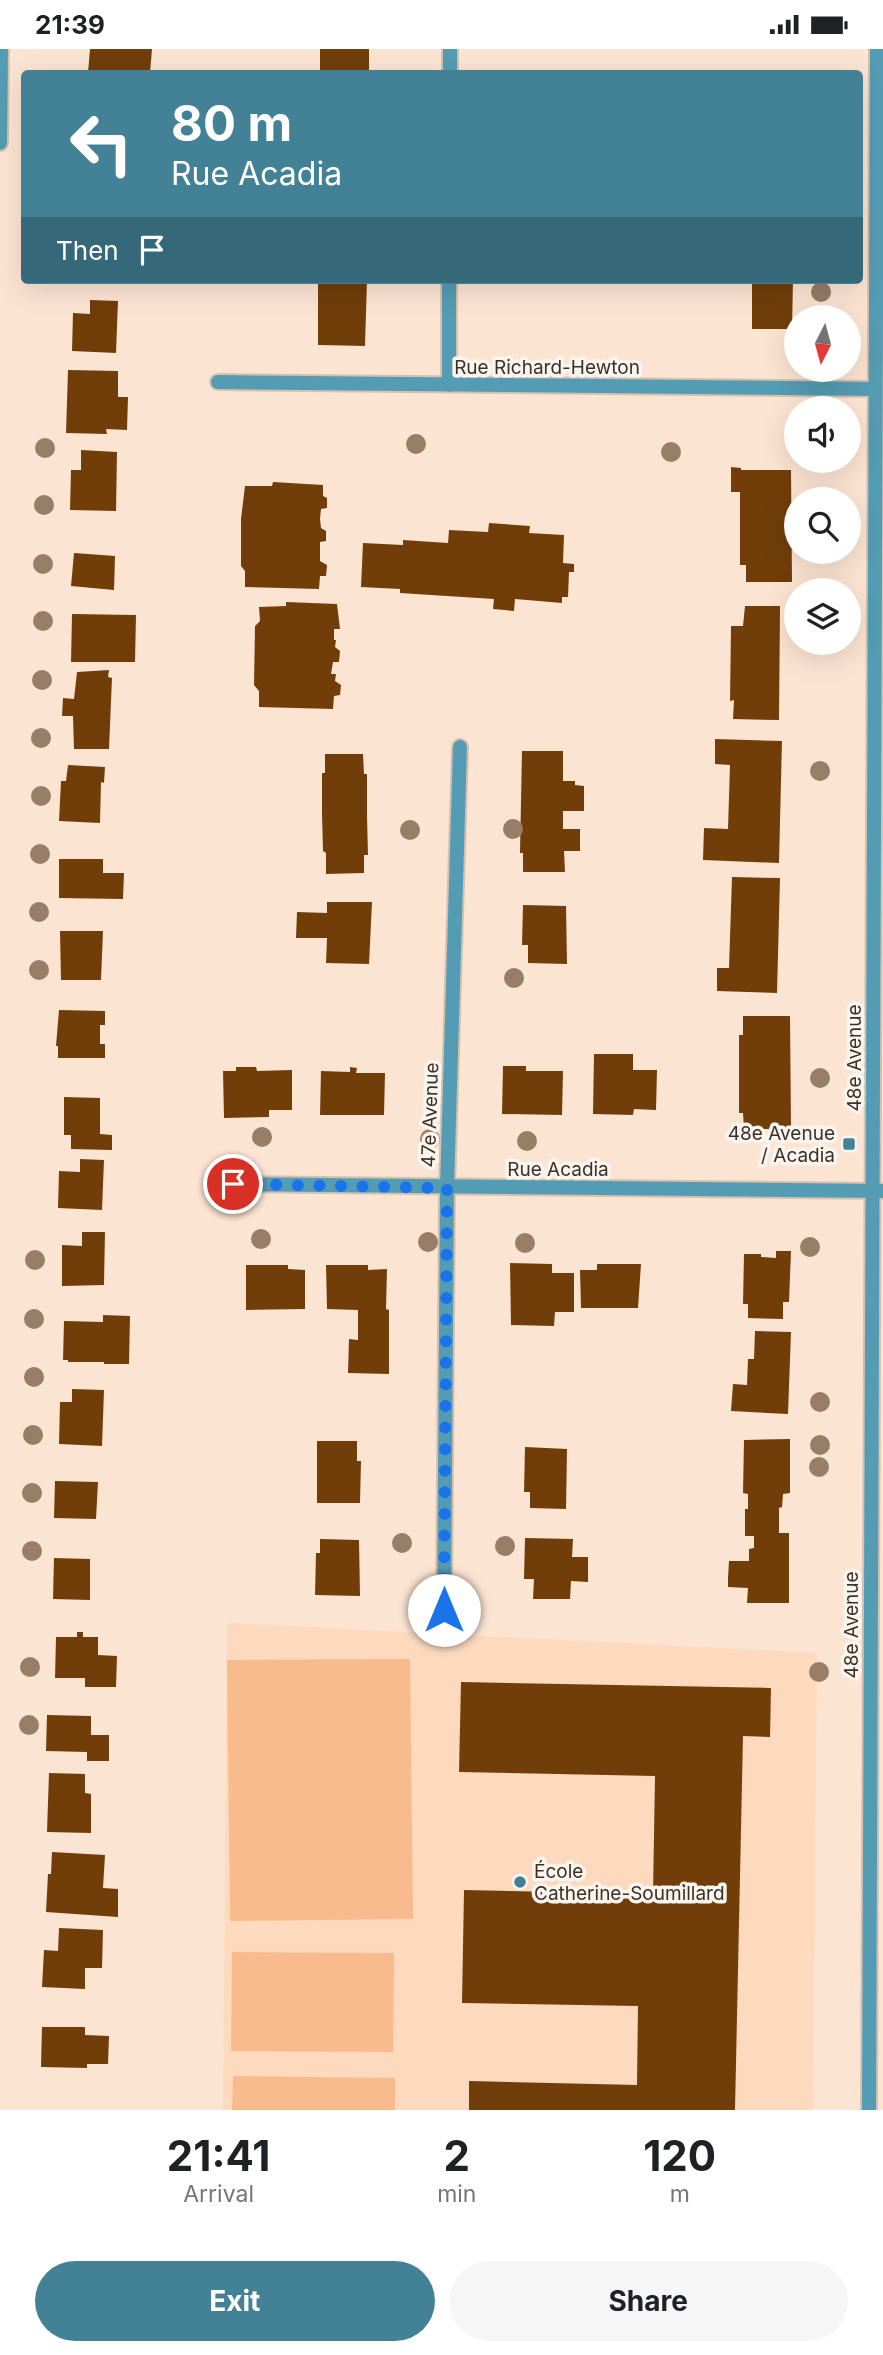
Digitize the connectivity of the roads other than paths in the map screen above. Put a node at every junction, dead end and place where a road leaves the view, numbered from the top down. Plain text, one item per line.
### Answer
1 (1, 49) edge
2 (450, 49) edge
3 (877, 49) edge
4 (450, 70) edge
5 (0, 142) edge
6 (449, 284) edge
7 (218, 382) dead end
8 (449, 385) junction
9 (875, 389) junction
10 (460, 747) dead end
11 (233, 1184) dead end
12 (447, 1188) junction
13 (878, 1191) edge
14 (444, 1610) dead end
15 (869, 2110) edge

1 - 5 street
2 - 4 street
3 - 9 street, 48e Avenue
6 - 8 street
7 - 8 street, Rue Richard-Hewton
8 - 9 street, Rue Richard-Hewton
9 - 13 street, 48e Avenue
10 - 12 street, 47e Avenue
11 - 12 street, Rue Acadia
12 - 13 street, Rue Acadia
12 - 14 street, 47e Avenue
13 - 15 street, 48e Avenue

